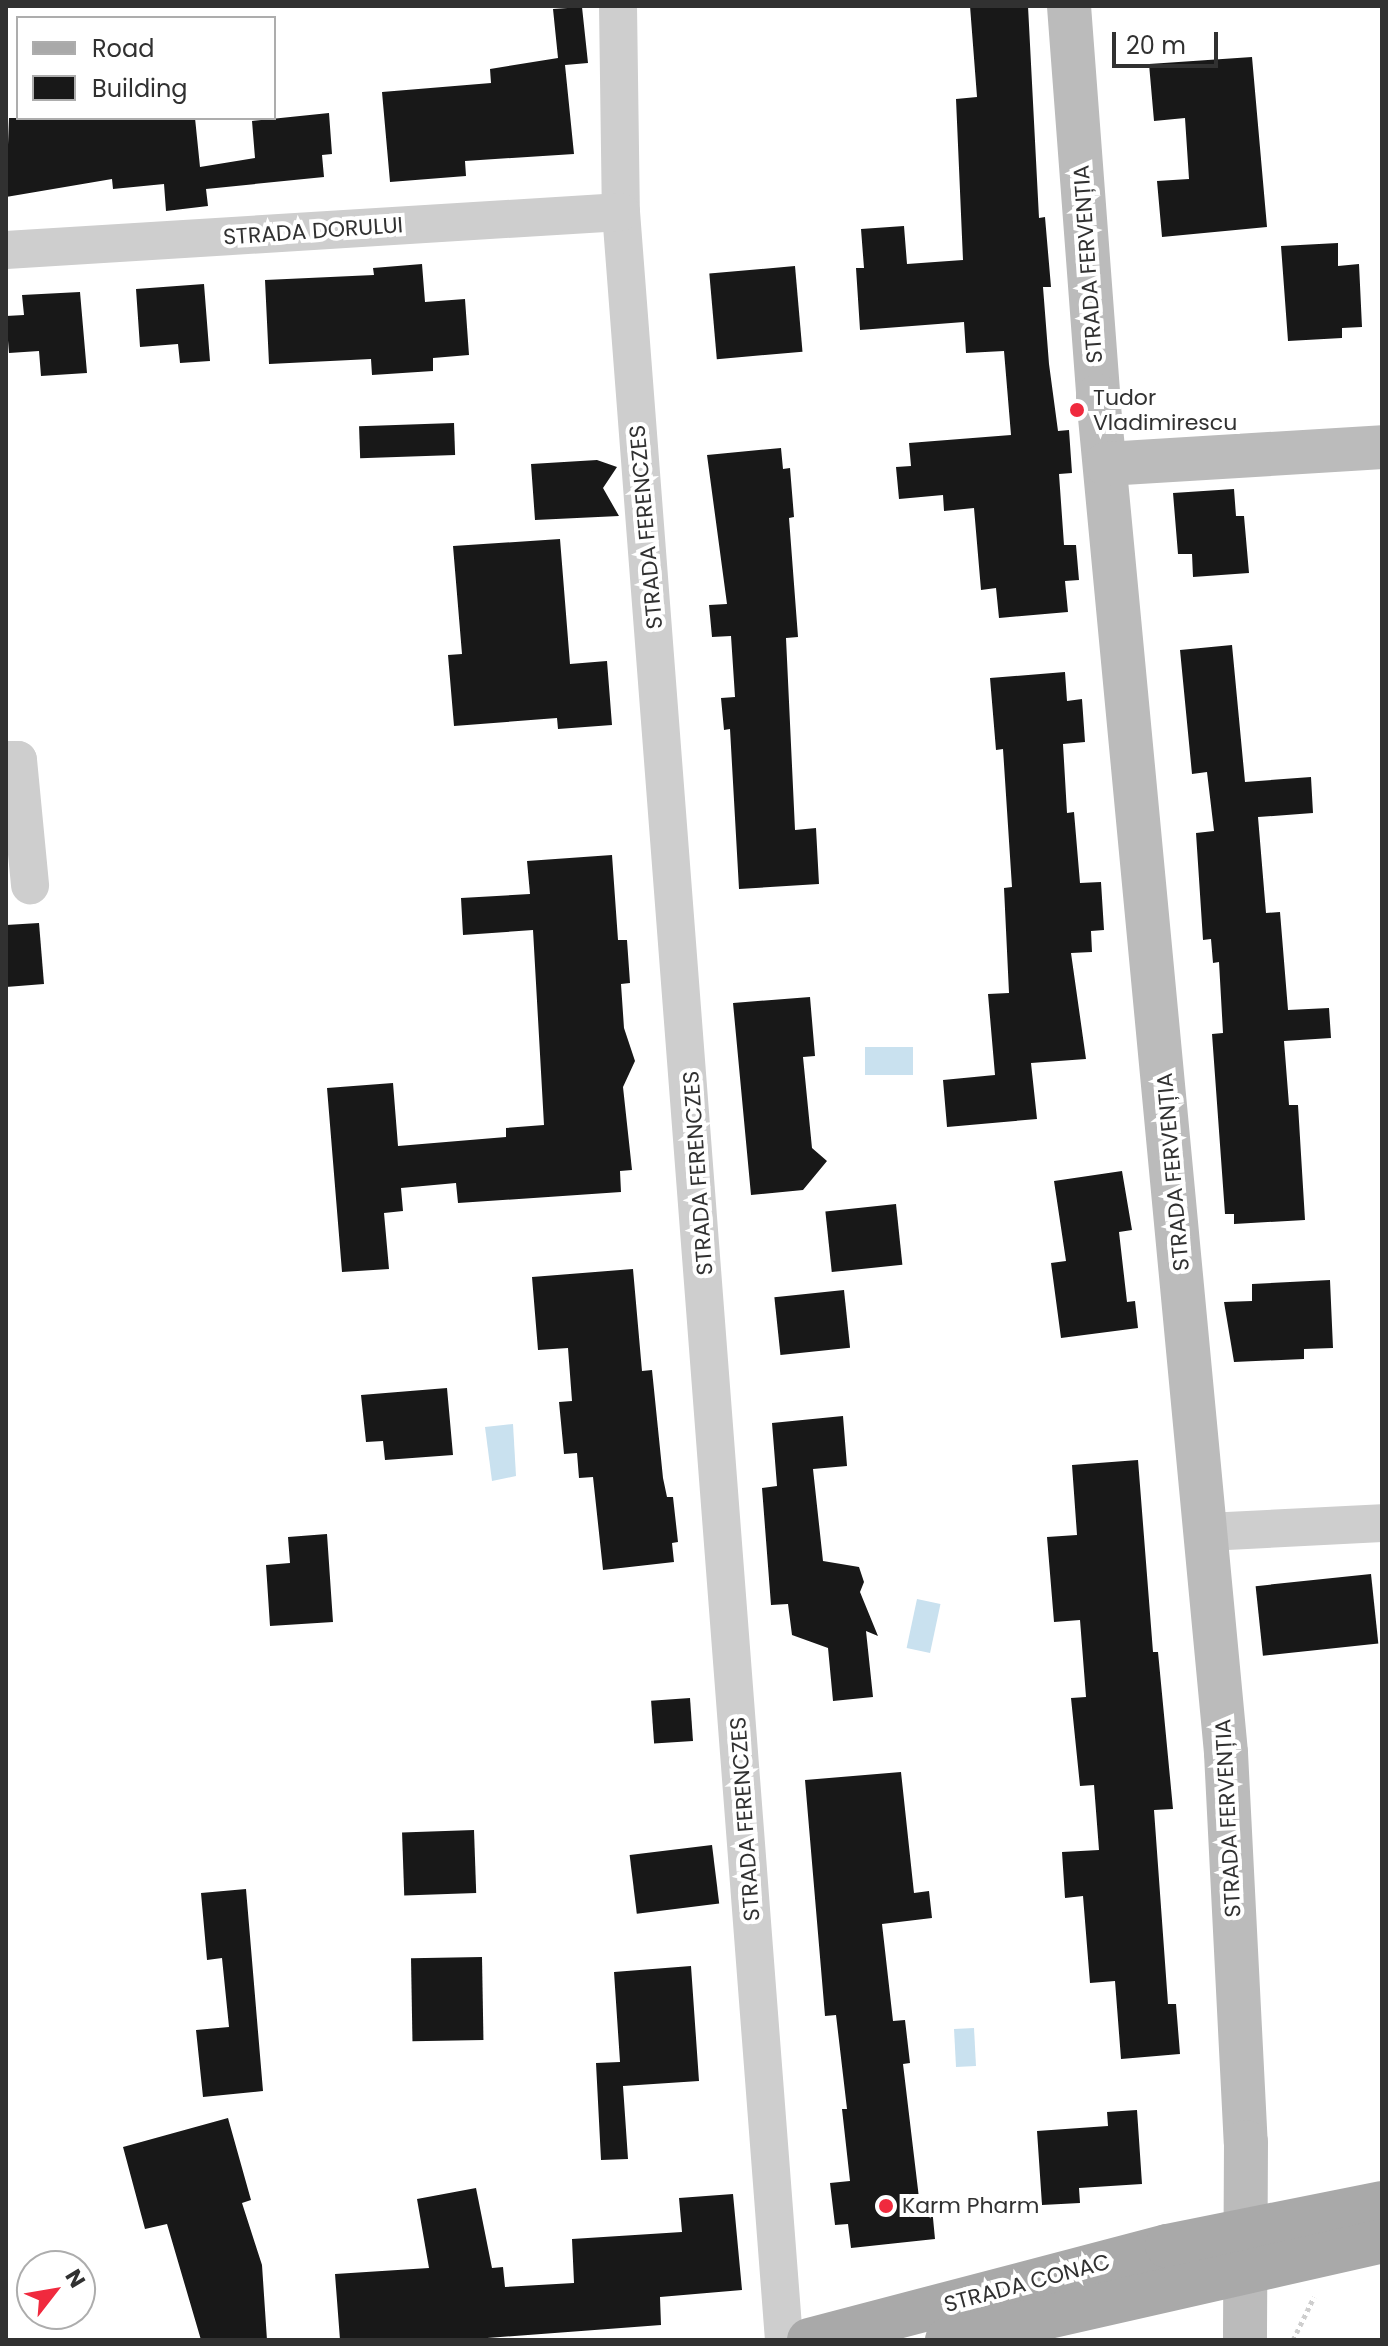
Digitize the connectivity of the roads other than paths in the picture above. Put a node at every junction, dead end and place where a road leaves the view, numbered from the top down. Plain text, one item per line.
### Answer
1 (618, 6) edge
2 (1069, 6) edge
3 (621, 212) junction
4 (6, 250) edge
5 (1382, 447) edge
6 (1106, 464) junction
7 (6, 760) edge
8 (30, 885) dead end
9 (1382, 1523) edge
10 (1207, 1532) junction
11 (1382, 2203) edge
12 (1382, 2241) edge
13 (1246, 2252) junction
14 (784, 2340) edge
15 (809, 2340) edge
16 (947, 2340) edge
17 (1245, 2340) edge

1 - 3 street, STRADA FERENCZES
2 - 6 street, STRADA FERVENȚIA
3 - 4 street, STRADA DORULUI
3 - 14 street, STRADA FERENCZES
5 - 6 street
6 - 10 street, STRADA FERVENȚIA
7 - 8 street
9 - 10 street
10 - 13 street, STRADA FERVENȚIA
11 - 13 main road
12 - 13 main road
13 - 15 main road, STRADA CONAC
13 - 16 main road, STRADA CONAC
13 - 17 street, STRADA FERVENȚIA

